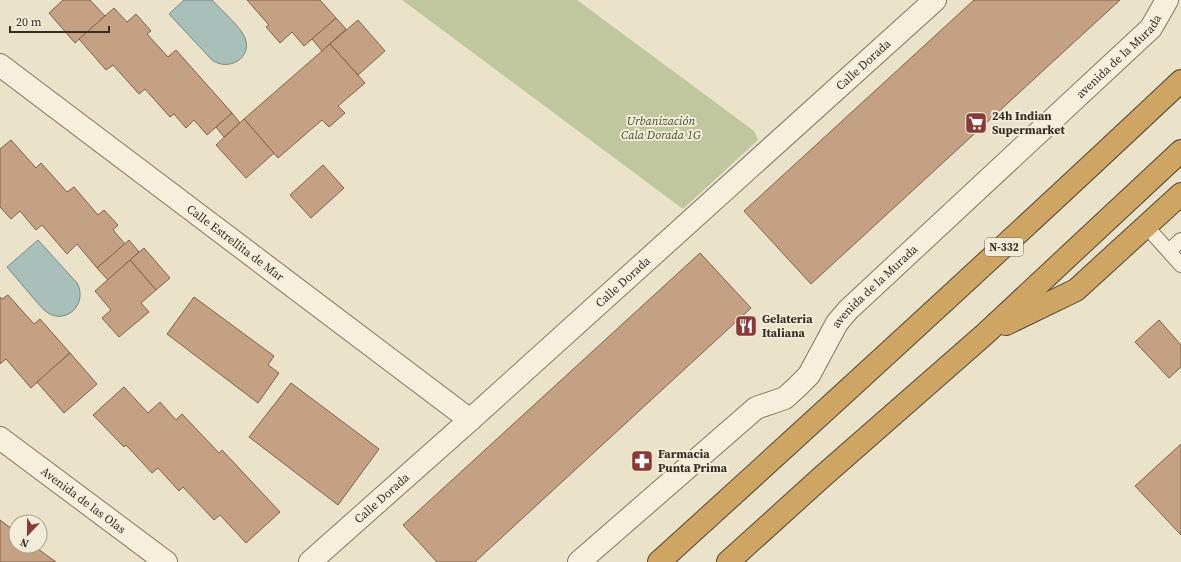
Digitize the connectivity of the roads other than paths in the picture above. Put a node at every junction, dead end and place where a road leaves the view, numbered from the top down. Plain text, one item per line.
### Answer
1 (934, 0) edge
2 (1167, 0) edge
3 (0, 65) edge
4 (1181, 81) edge
5 (1181, 150) edge
6 (1181, 194) edge
7 (1146, 226) junction
8 (1181, 240) edge
9 (1169, 251) junction
10 (1181, 265) edge
11 (985, 334) junction
12 (470, 420) junction
13 (0, 438) edge
14 (166, 562) edge
15 (310, 562) edge
16 (579, 562) edge
17 (659, 562) edge
18 (728, 562) edge

1 - 12 street, Calle Dorada
2 - 16 street, avenida de la Murada
3 - 12 street, Calle Estrellita de Mar
4 - 17 highway, N-332
5 - 11 highway
6 - 7 highway
7 - 9 lane
7 - 11 highway
8 - 9 lane
9 - 10 lane
11 - 18 highway
12 - 15 street, Calle Dorada
13 - 14 street, Avenida de las Olas

